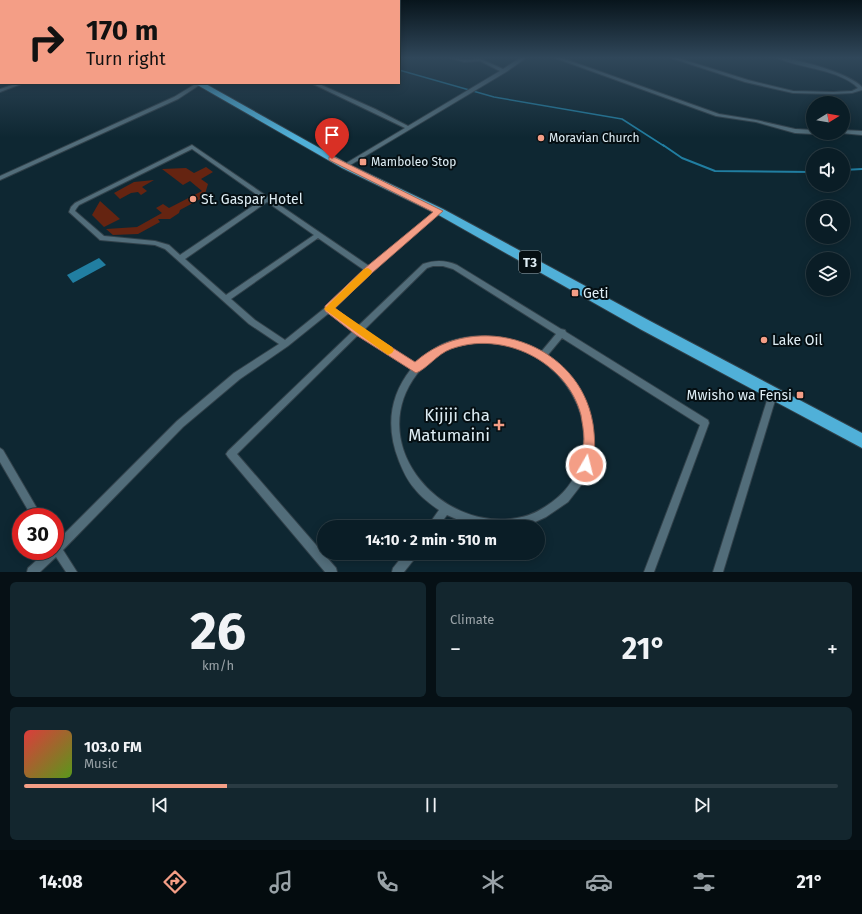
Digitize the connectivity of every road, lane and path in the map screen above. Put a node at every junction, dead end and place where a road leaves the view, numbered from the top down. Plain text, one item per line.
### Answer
1 (17, 85) edge
2 (196, 85) edge
3 (202, 85) edge
4 (317, 85) edge
5 (480, 85) edge
6 (632, 85) edge
7 (762, 85) edge
8 (858, 85) edge
9 (0, 91) edge
10 (409, 128) junction
11 (806, 132) edge
12 (850, 132) edge
13 (862, 133) edge
14 (345, 166) junction
15 (0, 178) edge
16 (267, 200) junction
17 (439, 211) junction
18 (318, 235) junction
19 (181, 258) junction
20 (369, 270) junction
21 (226, 299) junction
22 (328, 309) junction
23 (359, 332) junction
24 (562, 332) junction
25 (285, 344) junction
26 (542, 356) junction
27 (416, 368) junction
28 (773, 394) junction
29 (862, 441) edge
30 (0, 452) edge
31 (32, 508) edge
32 (445, 510) junction
33 (437, 520) edge
34 (64, 540) edge
35 (44, 560) edge
36 (64, 560) edge
37 (406, 560) edge
38 (32, 572) edge
39 (72, 572) edge
40 (332, 572) edge
41 (397, 572) edge
42 (650, 572) edge
43 (718, 572) edge

1 - 9 street
2 - 15 street
3 - 14 highway, T3
4 - 10 street
5 - 10 street
6 - 11 street
7 - 8 street
10 - 14 street
12 - 13 street
14 - 17 highway, T3
16 - 18 street
16 - 19 street
16 - 19 street
17 - 20 street
17 - 28 highway, T3
18 - 20 street
18 - 21 street
19 - 21 street
20 - 22 street
21 - 25 street
22 - 23 street
22 - 25 street
23 - 24 street
23 - 27 street
23 - 40 street
24 - 26 street
24 - 42 street
25 - 34 street
26 - 27 street
26 - 32 street
27 - 32 street
28 - 29 highway, T3
28 - 43 street
30 - 31 street
32 - 33 street
35 - 38 street
36 - 39 street
37 - 41 street

